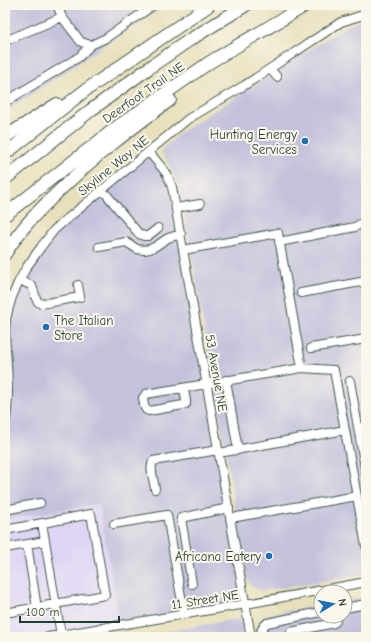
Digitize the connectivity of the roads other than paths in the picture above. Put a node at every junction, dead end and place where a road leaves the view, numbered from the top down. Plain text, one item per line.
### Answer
1 (58, 5) edge
2 (154, 5) edge
3 (246, 5) edge
4 (306, 5) edge
5 (209, 6) edge
6 (366, 14) edge
7 (62, 17) junction
8 (5, 41) edge
9 (91, 45) junction
10 (210, 62) junction
11 (270, 69) junction
12 (277, 77) dead end
13 (5, 102) edge
14 (5, 137) edge
15 (150, 152) junction
16 (5, 154) edge
17 (5, 179) edge
18 (102, 189) junction
19 (200, 204) dead end
20 (176, 208) junction
21 (5, 215) edge
22 (366, 223) edge
23 (158, 228) dead end
24 (180, 234) junction
25 (279, 242) junction
26 (99, 247) dead end
27 (184, 250) junction
28 (5, 254) edge
29 (20, 280) junction
30 (366, 281) edge
31 (78, 285) dead end
32 (301, 293) dead end
33 (366, 339) edge
34 (312, 348) dead end
35 (302, 368) junction
36 (226, 380) junction
37 (350, 381) dead end
38 (207, 384) junction
39 (184, 388) junction
40 (5, 424) edge
41 (345, 430) junction
42 (238, 450) junction
43 (219, 452) junction
44 (366, 473) edge
45 (155, 488) dead end
46 (357, 496) junction
47 (40, 503) dead end
48 (229, 508) junction
49 (5, 510) edge
50 (230, 518) junction
51 (42, 523) junction
52 (114, 524) dead end
53 (5, 530) edge
54 (45, 541) junction
55 (27, 544) junction
56 (366, 546) edge
57 (5, 548) edge
58 (366, 582) edge
59 (192, 584) dead end
60 (353, 584) edge
61 (313, 591) edge
62 (56, 604) junction
63 (246, 604) junction
64 (366, 604) edge
65 (353, 606) edge
66 (37, 608) junction
67 (5, 613) edge
68 (184, 614) junction
69 (313, 614) edge
70 (288, 619) junction
71 (330, 624) edge
72 (291, 634) edge
73 (61, 635) junction
74 (48, 637) edge
75 (251, 637) edge
76 (261, 637) edge

1 - 7 street
2 - 9 street
3 - 17 highway, Deerfoot Trail NE
4 - 10 highway, Deerfoot Trail NE
5 - 14 highway
5 - 16 highway
6 - 11 street, Skyline Way NE
7 - 8 street
7 - 9 street
9 - 13 street
10 - 21 highway, Deerfoot Trail NE
10 - 28 highway
11 - 12 street
11 - 15 street, Skyline Way NE
15 - 18 street, Skyline Way NE
15 - 20 street, 53 Avenue NE
18 - 23 street
18 - 29 street, Skyline Way NE
19 - 20 street
20 - 24 street, 53 Avenue NE
22 - 25 street
24 - 26 street
24 - 27 street, 53 Avenue NE
25 - 27 street
25 - 35 street
27 - 38 street, 53 Avenue NE
29 - 31 street
29 - 40 street, Skyline Way NE
30 - 32 street
33 - 34 street
35 - 36 street
35 - 41 street
36 - 38 street
36 - 42 street
37 - 44 street
38 - 39 street
38 - 43 street, 53 Avenue NE
39 - 39 street
41 - 42 street
41 - 46 street
42 - 43 street
43 - 45 street
43 - 48 street, 53 Avenue NE
46 - 50 street
46 - 56 street
47 - 49 street
48 - 50 street, 53 Avenue NE
48 - 59 street
50 - 63 street, 53 Avenue NE
51 - 53 street
51 - 54 street
51 - 62 street
52 - 68 street
54 - 55 street
54 - 62 street
55 - 57 street
55 - 66 street
58 - 60 street, 11 Street NE
61 - 63 street, 11 Street NE
62 - 66 street
62 - 73 street
63 - 68 street, 11 Street NE
63 - 75 street, 53 Avenue NE
64 - 65 street
66 - 67 street
68 - 73 street, 11 Street NE
69 - 70 street
70 - 72 street
70 - 76 street
71 - 72 street
73 - 74 street, 11 Street NE

